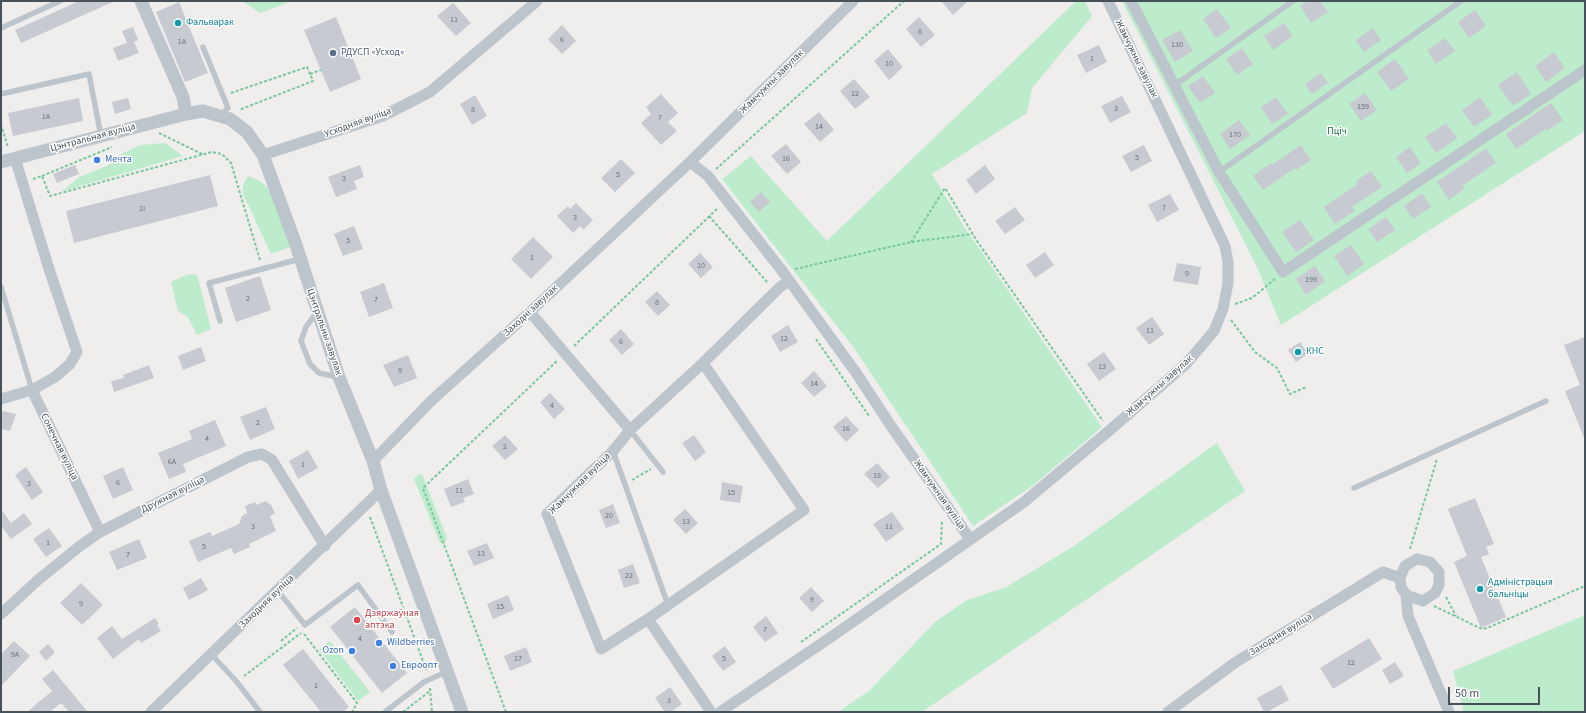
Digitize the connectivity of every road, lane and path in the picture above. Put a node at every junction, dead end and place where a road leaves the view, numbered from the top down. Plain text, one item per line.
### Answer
1 (60, 1) edge
2 (141, 1) edge
3 (537, 1) edge
4 (854, 1) edge
5 (904, 1) edge
6 (1108, 1) edge
7 (1131, 1) edge
8 (1293, 1) edge
9 (1460, 1) edge
10 (1, 28) edge
11 (203, 47) dead end
12 (321, 70) dead end
13 (1585, 70) edge
14 (310, 74) junction
15 (1175, 85) junction
16 (1, 94) edge
17 (223, 95) junction
18 (224, 112) junction
19 (186, 114) junction
20 (1, 124) edge
21 (101, 136) junction
22 (118, 145) dead end
23 (12, 155) junction
24 (263, 155) junction
25 (1, 162) edge
26 (690, 162) junction
27 (1219, 172) junction
28 (42, 176) junction
29 (708, 176) junction
30 (22, 183) junction
31 (726, 201) junction
32 (709, 216) junction
33 (974, 234) junction
34 (911, 242) junction
35 (300, 259) junction
36 (263, 269) junction
37 (1283, 272) junction
38 (786, 277) junction
39 (1, 287) edge
40 (776, 291) junction
41 (1223, 309) junction
42 (317, 312) junction
43 (530, 312) junction
44 (220, 321) dead end
45 (812, 333) dead end
46 (566, 353) junction
47 (703, 363) junction
48 (340, 377) junction
49 (1306, 387) dead end
50 (32, 390) junction
51 (1, 399) edge
52 (1546, 401) dead end
53 (870, 418) dead end
54 (630, 430) junction
55 (1110, 430) junction
56 (1440, 450) junction
57 (613, 451) junction
58 (373, 461) junction
59 (658, 466) junction
60 (663, 472) dead end
61 (628, 482) dead end
62 (1354, 488) dead end
63 (381, 490) junction
64 (366, 505) junction
65 (938, 516) dead end
66 (100, 532) junction
67 (970, 539) junction
68 (325, 546) junction
69 (1405, 566) junction
70 (1400, 578) junction
71 (1439, 585) junction
72 (1585, 586) edge
73 (278, 591) junction
74 (1406, 595) junction
75 (1423, 601) junction
76 (668, 605) junction
77 (1, 614) edge
78 (1457, 617) junction
79 (648, 619) junction
80 (302, 632) junction
81 (392, 632) dead end
82 (281, 641) dead end
83 (798, 644) dead end
84 (212, 655) junction
85 (448, 671) junction
86 (430, 679) junction
87 (237, 682) junction
88 (436, 686) dead end
89 (431, 690) junction
90 (151, 712) edge
91 (260, 712) edge
92 (352, 712) edge
93 (385, 712) edge
94 (403, 712) edge
95 (432, 712) edge
96 (462, 712) edge
97 (506, 712) edge
98 (711, 712) edge
99 (720, 712) edge
100 (1168, 712) edge
101 (1449, 712) edge

1 - 10 lane
2 - 19 street
3 - 24 street, Усходняя вуліца
4 - 26 street, Жамчужны завулак
5 - 29 path
6 - 41 street, Жамчужны завулак
7 - 15 street
8 - 15 lane
9 - 27 lane
11 - 17 lane
12 - 14 path
13 - 37 street
14 - 17 path
14 - 18 path
15 - 27 street
16 - 21 lane
17 - 18 lane
18 - 19 street, Цэнтральны завулак
18 - 24 street, Цэнтральны завулак
19 - 21 street, Цэнтральная вуліца
20 - 23 path
21 - 23 street, Цэнтральная вуліца
22 - 28 path
23 - 25 street, Цэнтральная вуліца
23 - 30 street
24 - 35 street, Цэнтральны завулак
26 - 29 street, Жамчужная вуліца
26 - 43 street, Заходні завулак
27 - 37 street
28 - 30 path
28 - 36 path
29 - 31 street, Жамчужная вуліца
30 - 50 street
31 - 32 path
31 - 38 street, Жамчужная вуліца
32 - 40 path
32 - 46 path
33 - 34 path
33 - 34 path
33 - 55 path
34 - 38 path
35 - 36 lane
35 - 42 street, Цэнтральны завулак
36 - 44 lane
37 - 41 path
38 - 40 street, Жамчужная вуліца
38 - 67 street, Жамчужная вуліца
39 - 50 lane
40 - 47 street, Жамчужная вуліца
41 - 49 path
41 - 55 street, Жамчужны завулак
42 - 48 street, Цэнтральны завулак
42 - 48 lane
43 - 46 street
43 - 58 street, Заходні завулак
45 - 53 path
46 - 54 street
46 - 97 path
47 - 54 street, Жамчужная вуліца
47 - 76 street, Жамчужная вуліца
48 - 58 street, Цэнтральны завулак
50 - 51 street
50 - 66 street, Сонечная вуліца
52 - 56 lane
54 - 57 street, Жамчужная вуліца
54 - 59 lane
55 - 67 street, Жамчужны завулак
56 - 62 lane
56 - 69 path
57 - 76 lane
57 - 79 street, Жамчужная вуліца
58 - 63 street, Цэнтральны завулак
59 - 60 lane
59 - 61 path
63 - 64 street, Заходняя вуліца
63 - 85 street, Цэнтральны завулак
64 - 68 street, Заходняя вуліца
64 - 86 path
65 - 83 path
66 - 68 street, Дружная вуліца
66 - 77 street, Дружная вуліца
67 - 99 street, Жамчужная вуліца
68 - 73 street, Заходняя вуліца
69 - 70 street
69 - 71 street
70 - 74 street
70 - 100 street, Заходняя вуліца
71 - 75 street
71 - 78 path
72 - 78 path
73 - 81 lane
73 - 84 street, Заходняя вуліца
74 - 75 street
74 - 101 street
75 - 78 path
76 - 79 street, Жамчужная вуліца
79 - 98 street
80 - 82 path
80 - 87 path
80 - 92 path
84 - 87 lane
84 - 90 street, Заходняя вуліца
85 - 86 lane
85 - 96 street, Цэнтральны завулак
86 - 89 path
86 - 93 lane
87 - 91 lane
88 - 89 path
89 - 94 path
89 - 95 path

